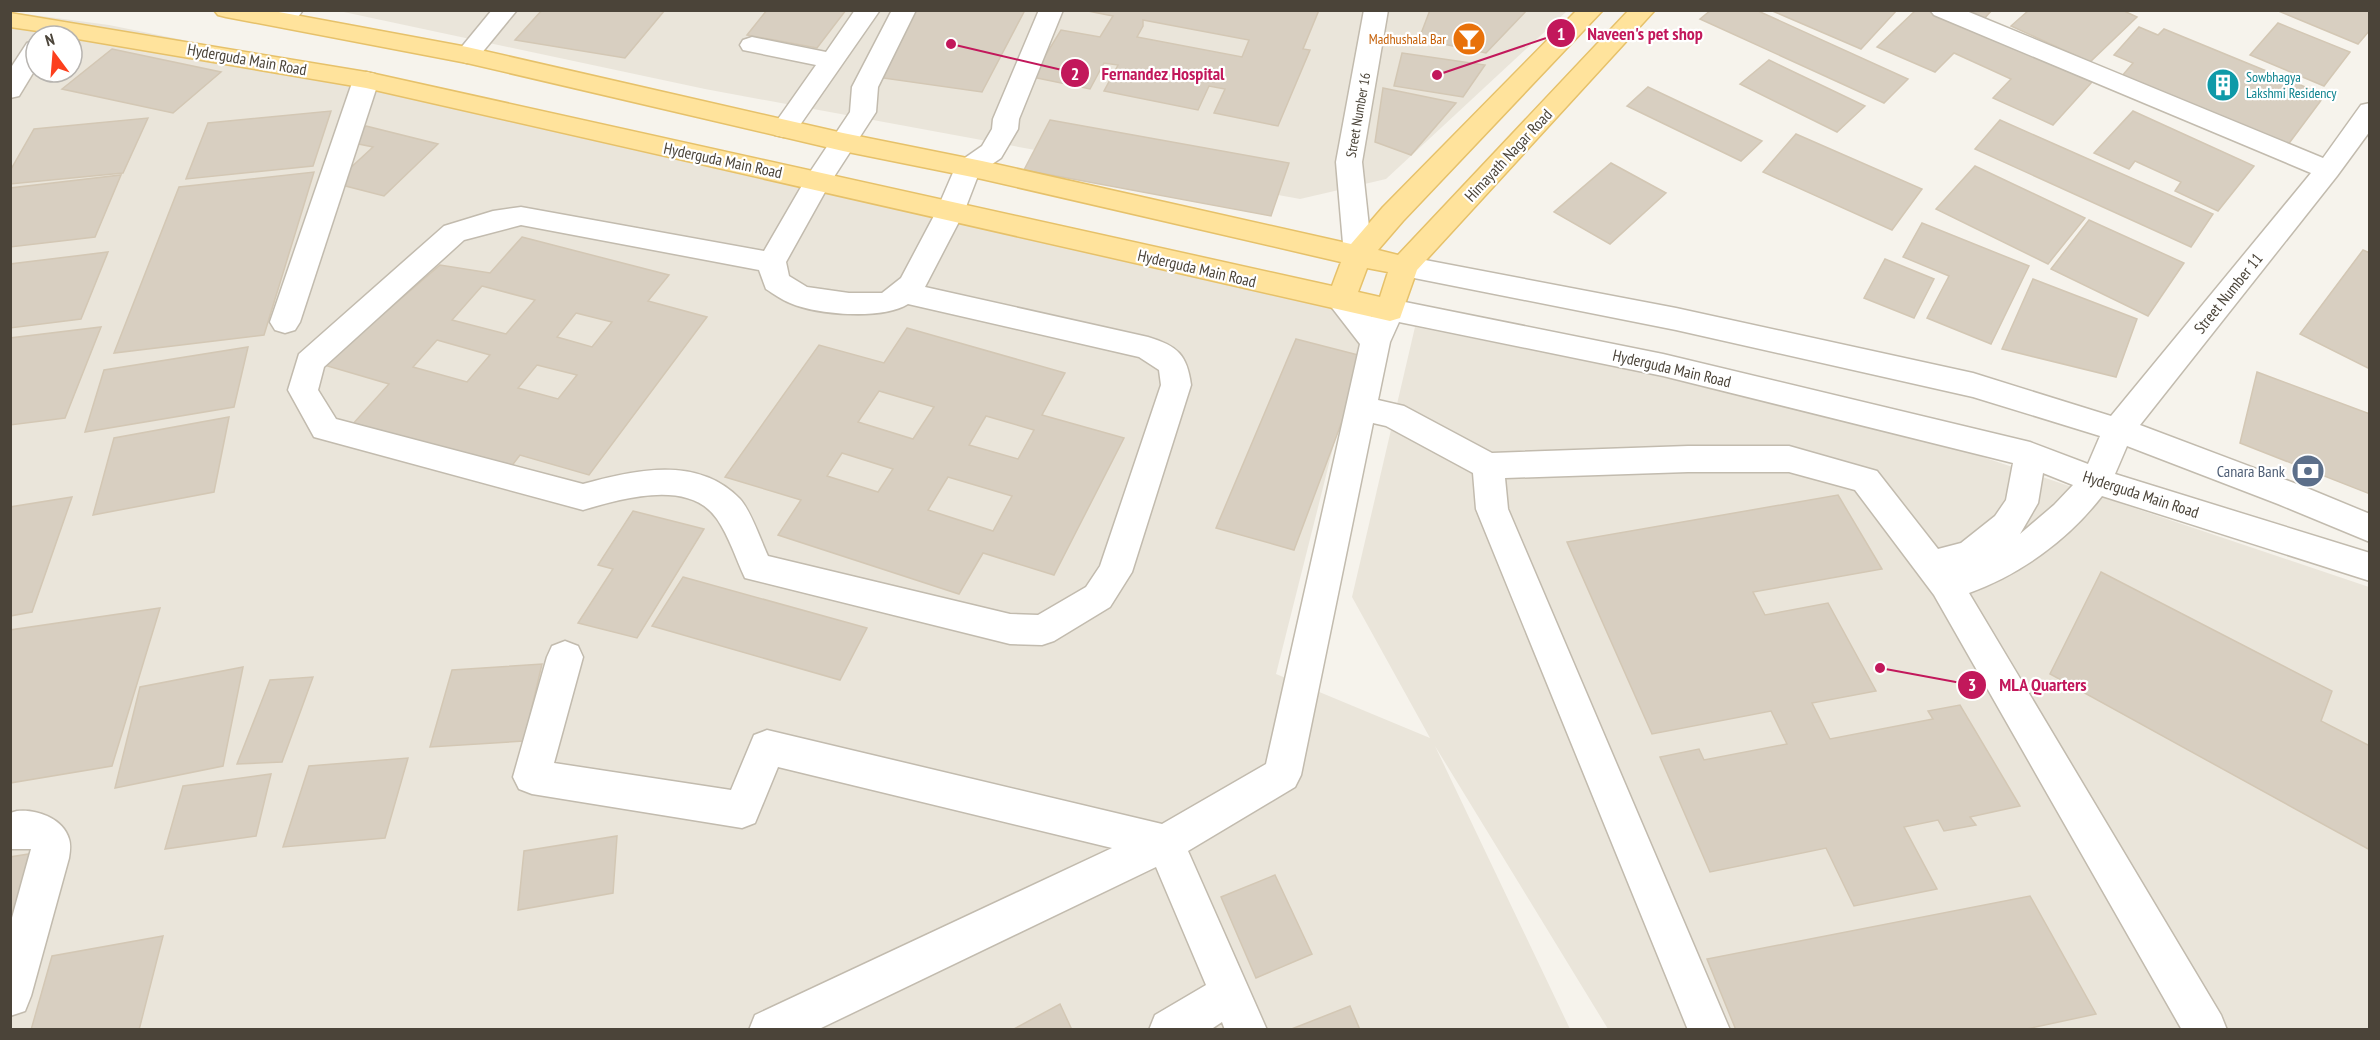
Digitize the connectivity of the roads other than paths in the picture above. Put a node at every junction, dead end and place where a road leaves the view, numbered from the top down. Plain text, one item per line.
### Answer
1 (226, 10) edge
2 (505, 10) edge
3 (868, 10) edge
4 (904, 10) edge
5 (1051, 10) edge
6 (1376, 10) edge
7 (1591, 10) edge
8 (1643, 10) edge
9 (1942, 10) edge
10 (286, 15) edge
11 (10, 20) edge
12 (24, 27) edge
13 (84, 43) edge
14 (752, 45) dead end
15 (467, 55) junction
16 (832, 61) junction
17 (24, 68) edge
18 (366, 81) junction
19 (10, 90) edge
20 (2370, 111) edge
21 (784, 129) junction
22 (843, 142) junction
23 (968, 168) junction
24 (2328, 170) junction
25 (818, 181) junction
26 (950, 212) junction
27 (1358, 255) junction
28 (772, 262) junction
29 (1404, 266) junction
30 (904, 293) junction
31 (1341, 300) junction
32 (285, 322) dead end
33 (1383, 326) junction
34 (1360, 410) junction
35 (2118, 430) junction
36 (2030, 455) junction
37 (1488, 466) junction
38 (2096, 480) junction
39 (2370, 529) edge
40 (2370, 567) edge
41 (1939, 575) junction
42 (565, 657) dead end
43 (10, 831) edge
44 (1165, 843) junction
45 (10, 996) edge
46 (1238, 1012) edge
47 (770, 1029) edge
48 (1170, 1029) edge
49 (1709, 1029) edge
50 (2206, 1029) edge

1 - 10 main road
2 - 15 street
3 - 16 street
4 - 22 street
5 - 23 street
6 - 27 street, Street Number 16
7 - 27 main road
8 - 29 main road, Himayath Nagar Road
9 - 24 street
10 - 15 main road
11 - 12 main road, Hyderguda Main Road
13 - 18 main road, Hyderguda Main Road
14 - 16 street
15 - 21 main road
16 - 21 street
17 - 19 street
18 - 25 main road, Hyderguda Main Road
18 - 32 street
20 - 24 street, Street Number 11
21 - 22 main road
22 - 23 main road
22 - 25 street
23 - 26 street
23 - 27 main road
24 - 35 street, Street Number 11
25 - 26 main road, Hyderguda Main Road
25 - 28 street
26 - 30 street
26 - 31 main road, Hyderguda Main Road
27 - 29 main road
27 - 31 main road
28 - 30 street
28 - 30 street
29 - 33 main road, Himayath Nagar Road
29 - 35 street
31 - 33 street
33 - 34 street
33 - 36 street, Hyderguda Main Road
34 - 37 street
34 - 44 street
35 - 38 street, Street Number 11
35 - 39 street
36 - 38 street, Hyderguda Main Road
36 - 41 street
37 - 41 street
37 - 49 street
38 - 40 street, Hyderguda Main Road
38 - 41 street, Street Number 11
41 - 50 street
42 - 44 street
43 - 45 street
44 - 46 street
44 - 47 street
46 - 48 street

